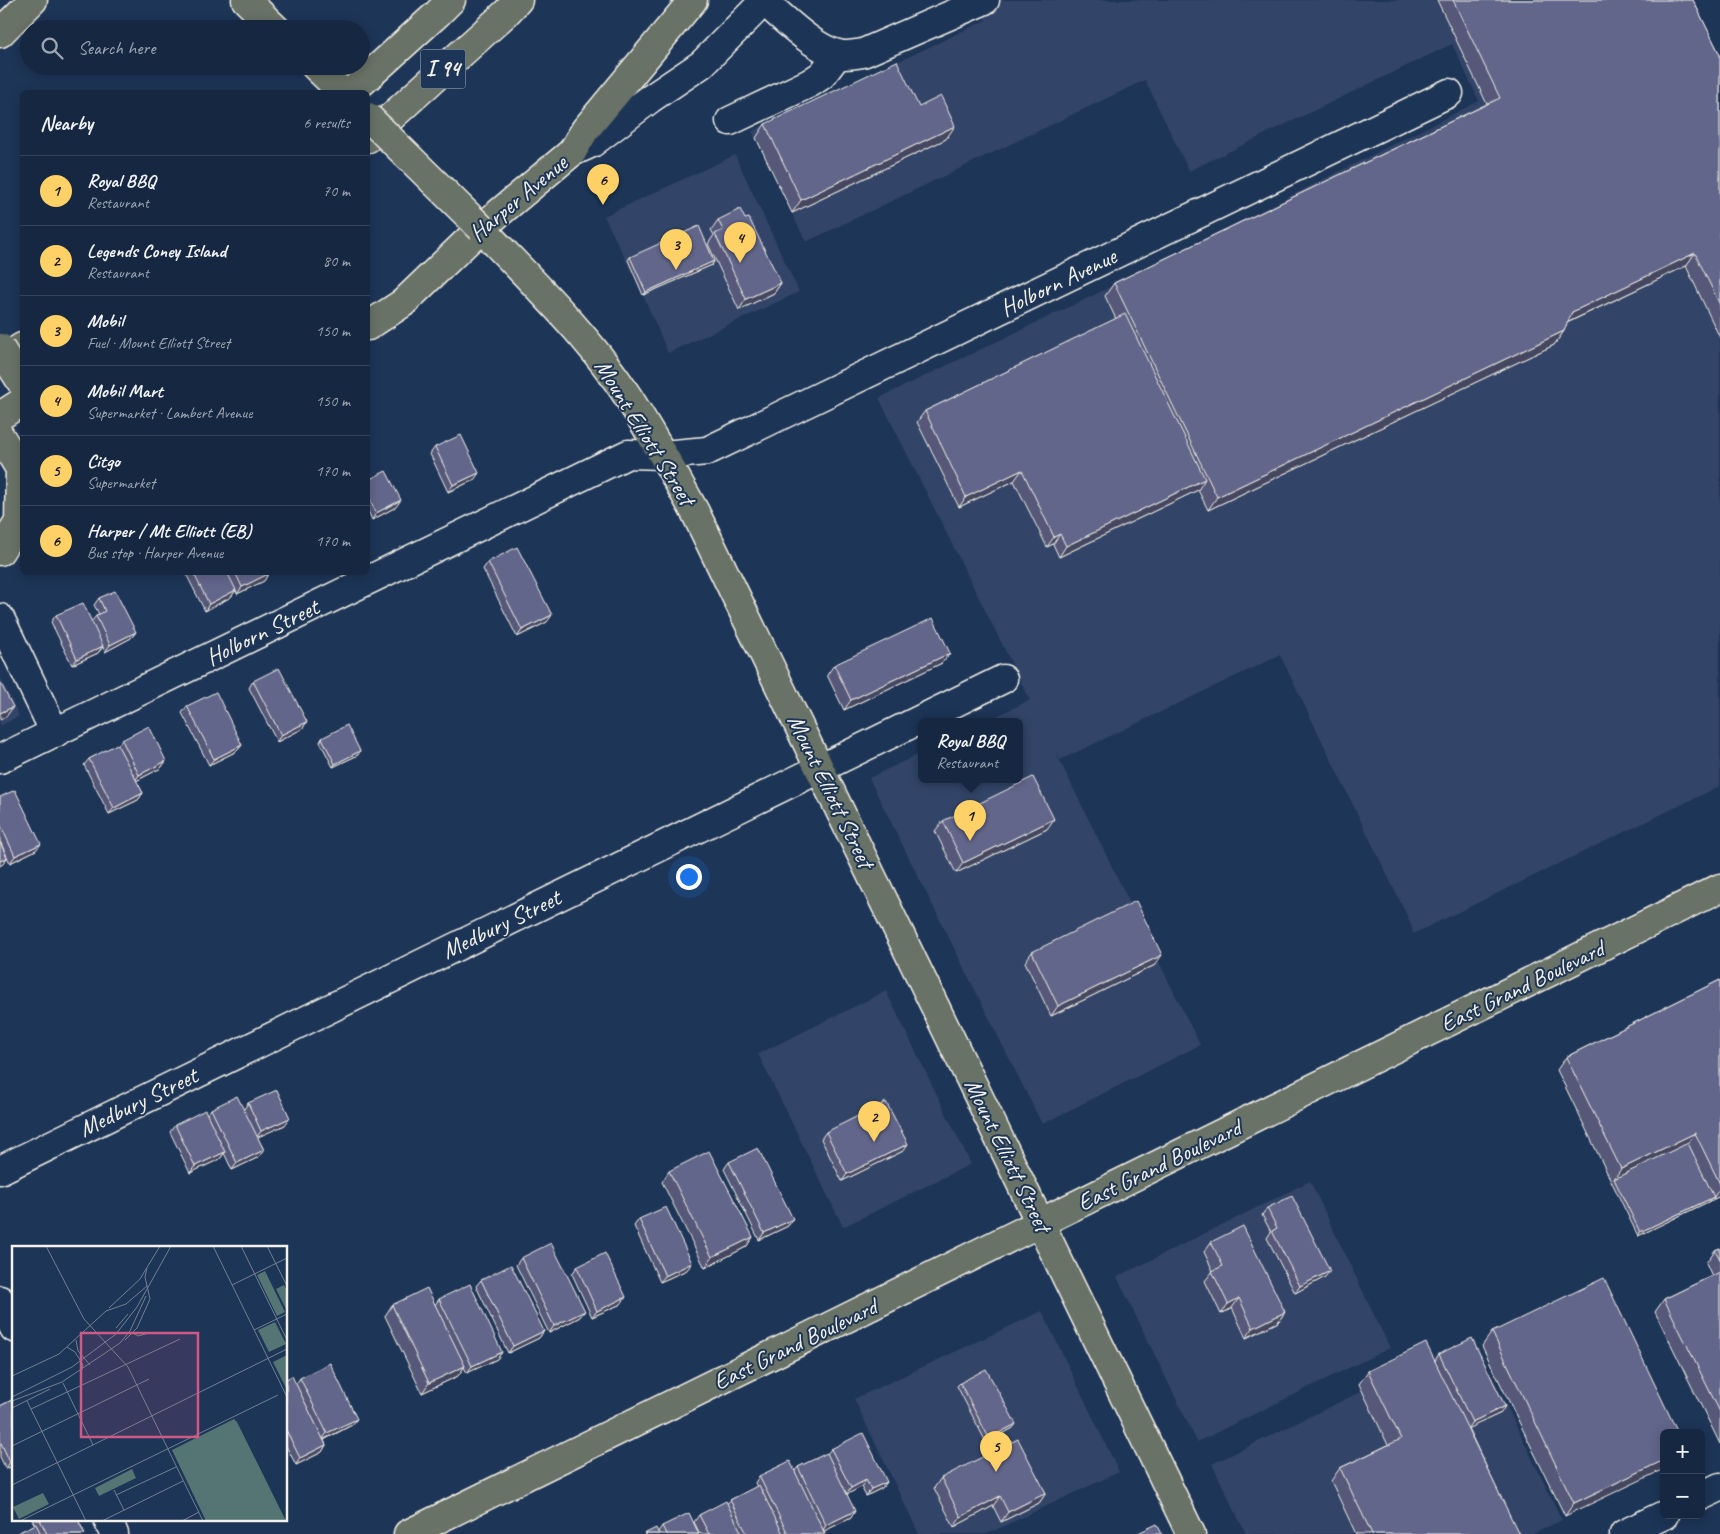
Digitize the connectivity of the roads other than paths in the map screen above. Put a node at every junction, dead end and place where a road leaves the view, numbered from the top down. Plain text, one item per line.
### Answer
1 (33, 0) edge
2 (246, 0) edge
3 (451, 0) edge
4 (518, 0) edge
5 (693, 0) edge
6 (985, 0) edge
7 (765, 1) edge
8 (267, 20) edge
9 (0, 33) edge
10 (838, 54) junction
11 (324, 75) edge
12 (370, 75) edge
13 (370, 75) edge
14 (340, 90) edge
15 (353, 90) edge
16 (1448, 93) dead end
17 (370, 119) edge
18 (730, 121) dead end
19 (370, 136) edge
20 (572, 152) junction
21 (481, 228) junction
22 (370, 325) edge
23 (0, 348) edge
24 (20, 348) edge
25 (0, 361) edge
26 (20, 380) edge
27 (20, 403) edge
28 (0, 416) edge
29 (0, 436) edge
30 (662, 455) junction
31 (20, 550) edge
32 (0, 551) edge
33 (0, 563) edge
34 (370, 571) edge
35 (349, 580) edge
36 (0, 618) edge
37 (1003, 679) dead end
38 (922, 718) edge
39 (918, 720) edge
40 (55, 732) junction
41 (0, 759) edge
42 (819, 768) junction
43 (1720, 888) edge
44 (0, 1170) edge
45 (1040, 1223) junction
46 (0, 1300) edge
47 (12, 1324) edge
48 (1720, 1487) edge
49 (1705, 1494) edge
50 (1660, 1516) edge
51 (109, 1522) edge
52 (114, 1534) edge
53 (408, 1534) edge
54 (1191, 1534) edge
55 (1624, 1534) edge

1 - 9 main road
2 - 8 main road
3 - 12 main road, I 94
4 - 19 main road, I 94
5 - 20 main road
6 - 10 street
7 - 10 street
7 - 20 street, Harper Avenue
10 - 18 street
11 - 14 main road
13 - 15 main road, I 94
16 - 30 street, Holborn Avenue
17 - 21 main road, Mount Elliott Street, bridge
20 - 21 main road, Harper Avenue
21 - 22 main road, Harper Avenue
21 - 30 main road, Mount Elliott Street
23 - 26 main road, bridge
24 - 25 main road
27 - 28 main road
29 - 32 main road
30 - 34 street, Holborn Street
30 - 42 main road, Mount Elliott Street
31 - 33 main road
35 - 40 street, Holborn Street
36 - 40 street
37 - 38 street, Medbury Street
39 - 42 street, Medbury Street
40 - 41 street, Holborn Street
42 - 44 street, Medbury Street
42 - 45 main road, Mount Elliott Street
43 - 45 main road, East Grand Boulevard
45 - 53 main road, East Grand Boulevard
45 - 54 main road, Mount Elliott Street
46 - 47 street
48 - 49 street
50 - 55 street
51 - 52 street

